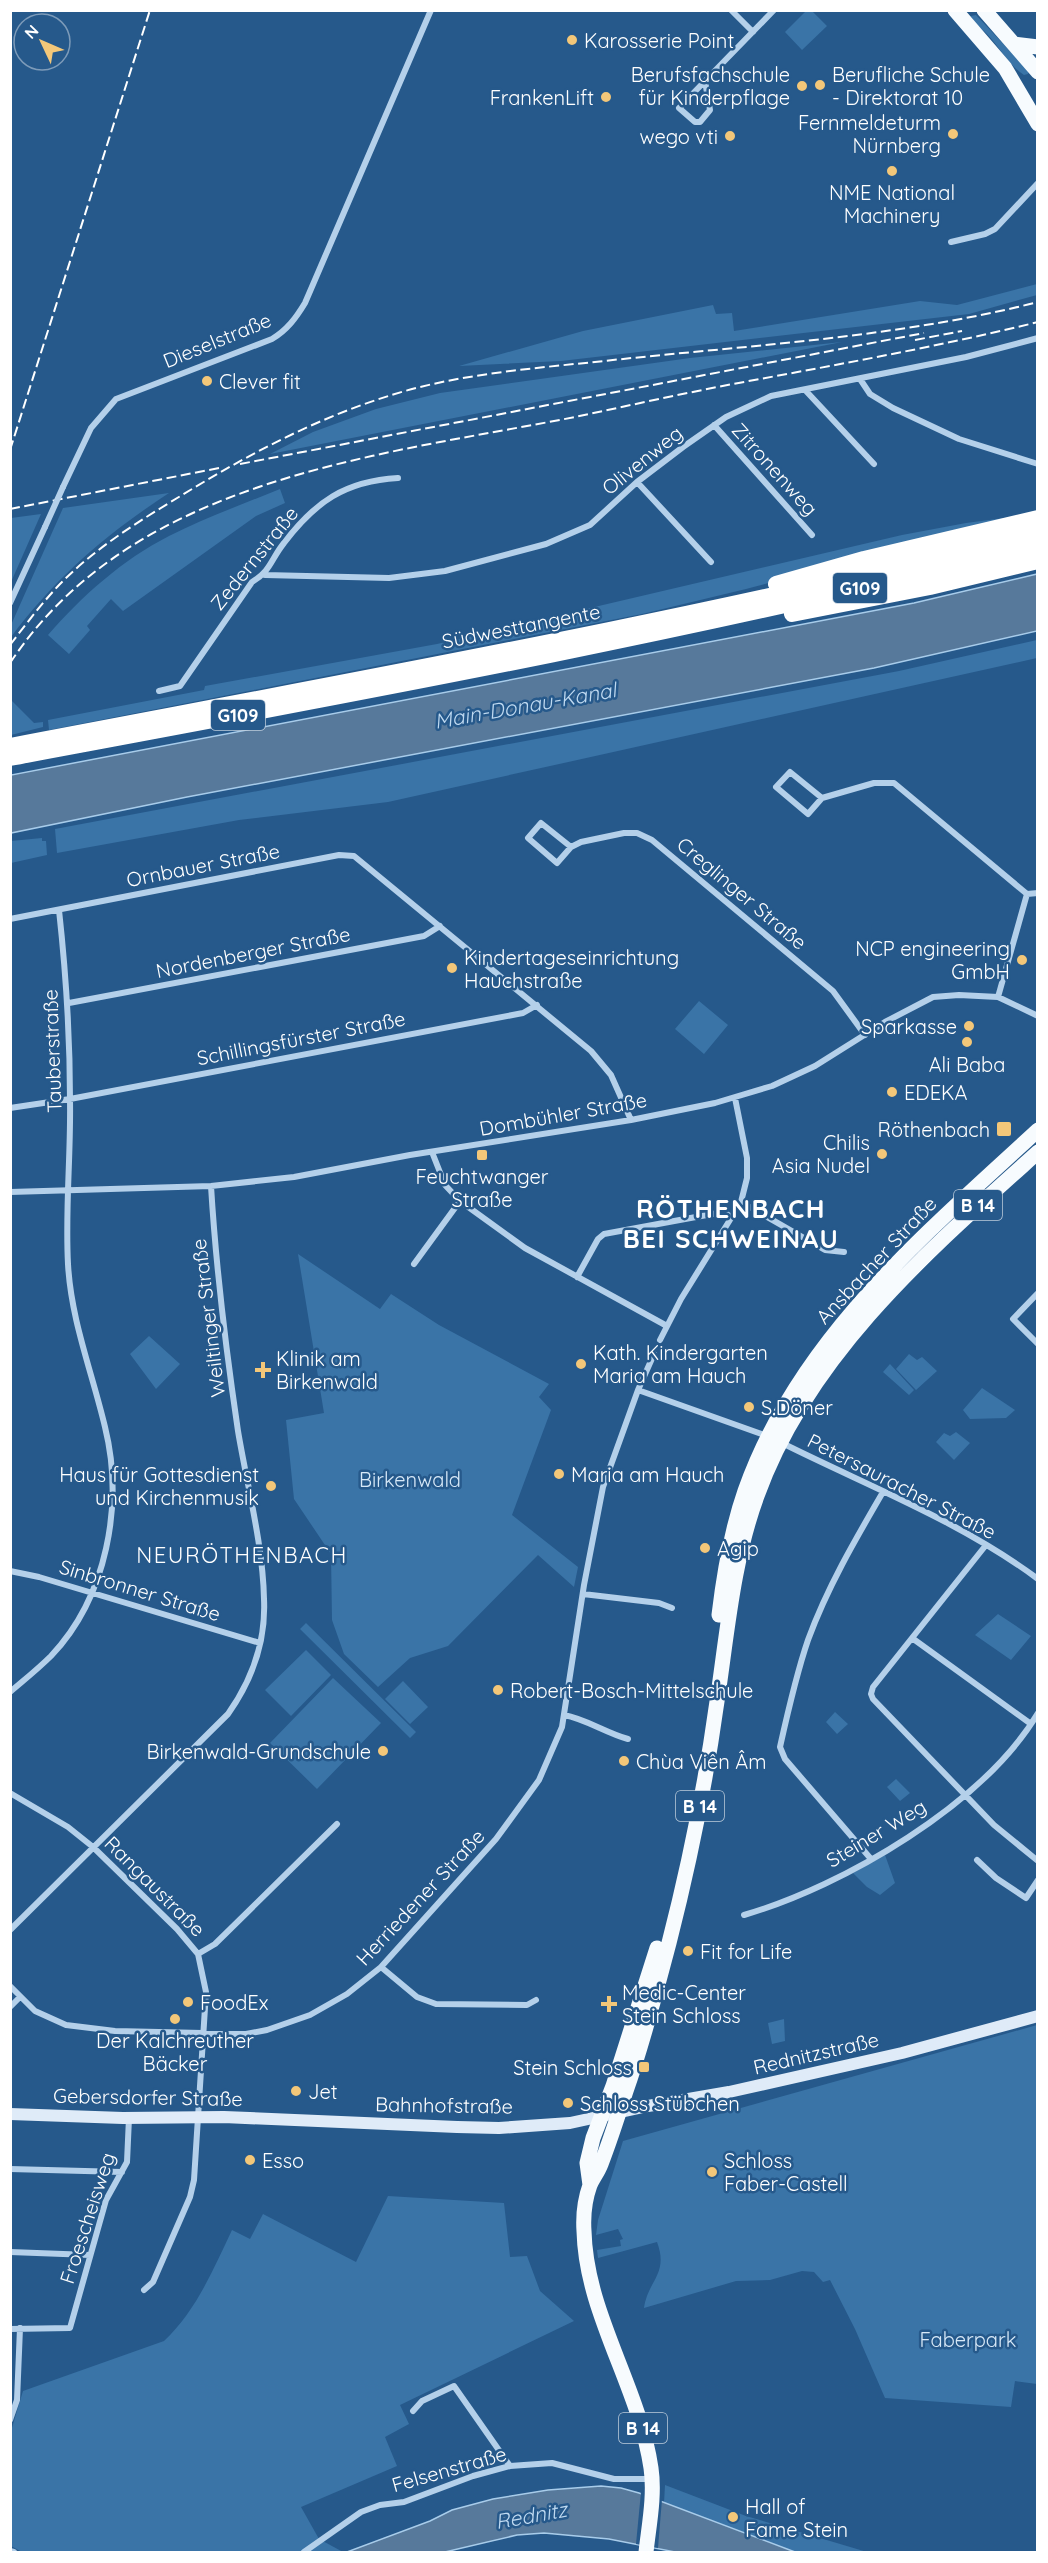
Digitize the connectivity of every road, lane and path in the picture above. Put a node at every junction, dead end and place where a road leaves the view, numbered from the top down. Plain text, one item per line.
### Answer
1 (431, 10) edge
2 (731, 10) edge
3 (774, 10) edge
4 (956, 12) edge
5 (985, 12) edge
6 (753, 32) junction
7 (1014, 44) junction
8 (1038, 47) edge
9 (1036, 71) edge
10 (1011, 77) junction
11 (705, 81) junction
12 (1038, 124) edge
13 (1038, 183) edge
14 (951, 242) dead end
15 (1038, 338) edge
16 (860, 379) junction
17 (806, 391) junction
18 (714, 425) junction
19 (874, 464) dead end
20 (1038, 464) edge
21 (398, 478) dead end
22 (637, 482) junction
23 (1038, 518) edge
24 (1038, 533) edge
25 (812, 535) dead end
26 (1038, 545) edge
27 (1038, 561) edge
28 (711, 562) dead end
29 (265, 575) junction
30 (10, 603) edge
31 (696, 612) junction
32 (681, 627) junction
33 (159, 691) dead end
34 (10, 746) edge
35 (10, 758) edge
36 (822, 798) junction
37 (571, 847) junction
38 (1038, 893) edge
39 (1027, 894) junction
40 (59, 910) junction
41 (10, 919) edge
42 (440, 926) junction
43 (998, 998) junction
44 (69, 1003) junction
45 (537, 1005) junction
46 (1038, 1016) edge
47 (865, 1035) junction
48 (735, 1098) junction
49 (70, 1099) junction
50 (10, 1108) edge
51 (631, 1120) junction
52 (1038, 1130) edge
53 (432, 1152) junction
54 (1038, 1152) edge
55 (211, 1186) junction
56 (67, 1190) junction
57 (10, 1192) edge
58 (460, 1201) junction
59 (741, 1202) junction
60 (732, 1217) junction
61 (844, 1252) dead end
62 (414, 1264) dead end
63 (577, 1277) junction
64 (1038, 1293) edge
65 (667, 1326) junction
66 (660, 1340) dead end
67 (1038, 1344) edge
68 (654, 1354) dead end
69 (638, 1390) junction
70 (775, 1439) junction
71 (883, 1492) junction
72 (986, 1545) junction
73 (10, 1571) edge
74 (1038, 1579) edge
75 (91, 1594) junction
76 (582, 1594) junction
77 (672, 1608) dead end
78 (912, 1638) junction
79 (260, 1643) junction
80 (10, 1692) edge
81 (1038, 1713) edge
82 (564, 1715) junction
83 (1031, 1724) junction
84 (628, 1739) dead end
85 (10, 1793) edge
86 (964, 1794) junction
87 (337, 1824) dead end
88 (93, 1847) junction
89 (871, 1859) junction
90 (977, 1860) dead end
91 (1038, 1861) edge
92 (1038, 1880) edge
93 (744, 1915) dead end
94 (10, 1930) edge
95 (198, 1954) junction
96 (381, 1967) junction
97 (10, 1986) edge
98 (20, 1997) junction
99 (536, 2000) dead end
100 (10, 2007) edge
101 (1038, 2016) edge
102 (203, 2034) junction
103 (10, 2114) edge
104 (618, 2114) junction
105 (197, 2116) junction
106 (129, 2118) junction
107 (601, 2118) junction
108 (286, 2121) joint
109 (10, 2169) edge
110 (122, 2172) junction
111 (590, 2185) junction
112 (10, 2252) edge
113 (90, 2255) junction
114 (144, 2290) dead end
115 (20, 2328) junction
116 (10, 2329) edge
117 (413, 2411) dead end
118 (10, 2420) edge
119 (510, 2466) junction
120 (652, 2479) junction
121 (646, 2550) edge
122 (304, 2553) edge

1 - 30 street, Dieselstraße, bridge
2 - 6 street
3 - 6 street
4 - 5 main road
4 - 10 main road
5 - 7 main road
6 - 11 street
7 - 8 main road
7 - 9 main road
9 - 10 main road
10 - 12 main road
11 - 11 street
13 - 14 street
15 - 16 street, Olivenweg
16 - 17 street, Olivenweg
16 - 20 street
17 - 18 street, Olivenweg
17 - 19 street
18 - 22 street, Olivenweg
18 - 25 street, Zitronenweg
21 - 29 street, Zedernstraße
22 - 28 street
22 - 29 street, Olivenweg
23 - 31 highway
24 - 31 highway, Südwesttangente / G109
26 - 32 highway, Südwesttangente / G109
27 - 32 highway
29 - 33 street, Zedernstraße
31 - 34 highway, Südwesttangente / G109
32 - 35 highway, Südwesttangente / G109
36 - 36 street
36 - 39 street
37 - 37 street, Creglinger Straße
37 - 47 street, Creglinger Straße
38 - 39 street
39 - 43 street
40 - 41 street, Ornbauer Straße
40 - 42 street, Ornbauer Straße
40 - 44 street, Tauberstraße
42 - 44 street, Nordenberger Straße
42 - 45 street
43 - 46 street, Dombühler Straße
43 - 47 street, Dombühler Straße
44 - 49 street, Tauberstraße
45 - 49 street, Schillingsfürster Straße
45 - 51 street
47 - 48 street, Dombühler Straße
48 - 51 street, Dombühler Straße
48 - 59 street
49 - 50 street, Schillingsfürster Straße
49 - 56 street, Tauberstraße
51 - 53 street, Dombühler Straße
52 - 70 main road, Ansbacher Straße / B 14
53 - 55 street, Dombühler Straße
53 - 58 street
54 - 70 main road, Ansbacher Straße / B 14
55 - 56 street, Dombühler Straße
55 - 79 street, Weiltinger Straße
56 - 57 street, Dombühler Straße
56 - 75 street, Tauberstraße
58 - 62 street
58 - 63 street
59 - 60 street
59 - 61 street
60 - 63 street
60 - 65 street
63 - 65 street
64 - 67 street
65 - 66 street
68 - 69 street, Herriedener Straße
69 - 70 street, Petersauracher Straße
69 - 76 street, Herriedener Straße
70 - 71 street, Petersauracher Straße
70 - 104 main road, Ansbacher Straße / B 14
70 - 107 main road, Ansbacher Straße / B 14
71 - 72 street, Petersauracher Straße
71 - 89 street
72 - 74 street, Petersauracher Straße
72 - 78 street
73 - 75 street, Sinbronner Straße
75 - 79 street, Sinbronner Straße
75 - 80 street, Tauberstraße
76 - 77 street
76 - 82 street, Herriedener Straße
78 - 83 street
78 - 86 street
79 - 88 street, Weiltinger Straße
81 - 83 street, Steiner Weg
82 - 84 street
82 - 96 street, Herriedener Straße
83 - 86 street, Steiner Weg
85 - 88 street, Rangaustraße
86 - 89 street, Steiner Weg
86 - 91 street
87 - 95 street
88 - 94 street, Weiltinger Straße
88 - 95 street, Rangaustraße
89 - 93 street, Steiner Weg
90 - 92 street
95 - 102 street, Rangaustraße
96 - 99 street
96 - 102 street, Herriedener Straße
97 - 98 street, Herriedener Straße
98 - 100 street
98 - 102 street, Herriedener Straße
101 - 104 main road, Rednitzstraße
102 - 105 street, Rangaustraße
103 - 106 main road, Gebersdorfer Straße
104 - 107 main road, Rednitzstraße
104 - 111 main road, B 14
105 - 106 main road, Gebersdorfer Straße
105 - 108 main road, Gebersdorfer Straße
105 - 114 street, Rangaustraße
106 - 110 street, Froescheisweg
107 - 108 main road, Bahnhofstraße
107 - 111 main road, B 14
109 - 110 street
110 - 113 street, Froescheisweg
111 - 120 main road, B 14
112 - 113 street
113 - 115 street, Froescheisweg
115 - 116 street
115 - 118 street
117 - 119 street
119 - 120 street, Felsenstraße
119 - 122 street, Felsenstraße
120 - 121 main road, B 14

